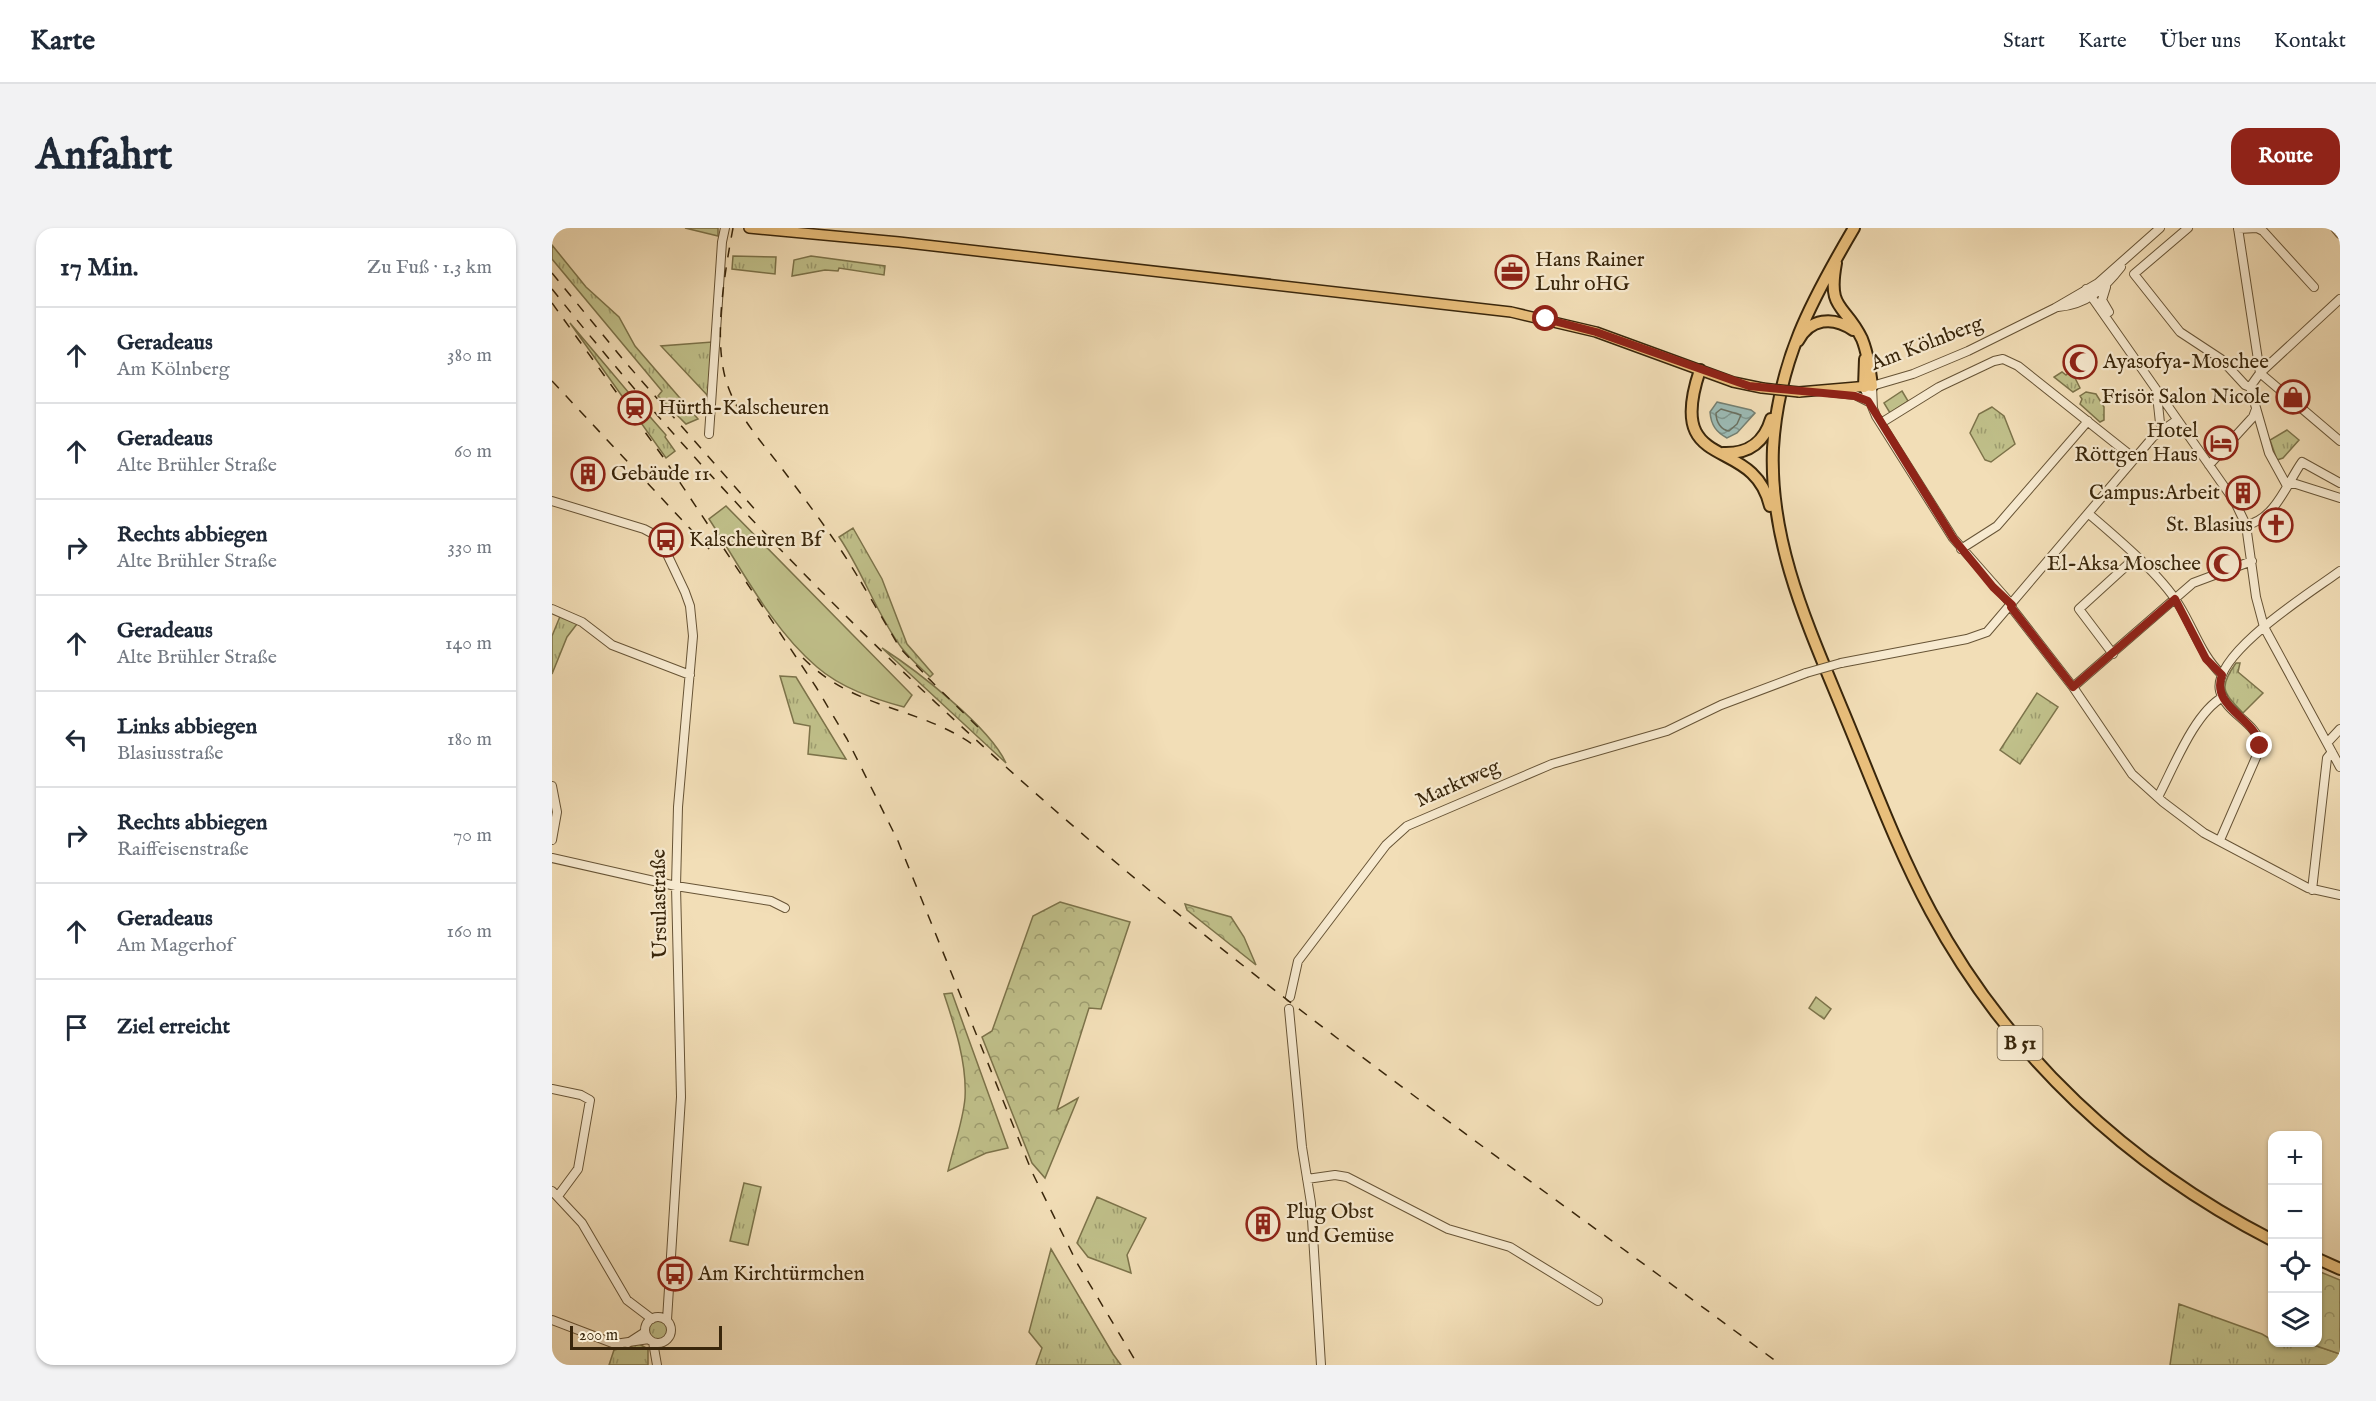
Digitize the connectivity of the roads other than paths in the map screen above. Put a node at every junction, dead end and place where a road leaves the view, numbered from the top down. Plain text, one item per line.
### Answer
1 (725, 228) edge
2 (749, 228) edge
3 (1854, 228) edge
4 (2160, 228) edge
5 (2188, 228) edge
6 (2335, 228) edge
7 (2238, 229) edge
8 (2340, 234) edge
9 (1838, 254) junction
10 (2132, 255) junction
11 (2106, 286) junction
12 (2314, 287) dead end
13 (2086, 289) junction
14 (2092, 297) junction
15 (2340, 299) edge
16 (2055, 308) junction
17 (2114, 326) junction
18 (1858, 333) junction
19 (1788, 360) junction
20 (1703, 371) junction
21 (2260, 373) junction
22 (1868, 387) junction
23 (2250, 387) junction
24 (2155, 388) junction
25 (1824, 392) junction
26 (1868, 401) junction
27 (1778, 402) junction
28 (2256, 408) junction
29 (1873, 409) junction
30 (2171, 411) junction
31 (2177, 420) junction
32 (2088, 421) junction
33 (2248, 421) junction
34 (1881, 423) junction
35 (2160, 423) junction
36 (2261, 426) junction
37 (710, 434) dead end
38 (2154, 436) junction
39 (2340, 441) edge
40 (1720, 453) junction
41 (2135, 459) junction
42 (2209, 465) junction
43 (2340, 483) edge
44 (2286, 484) junction
45 (2340, 498) edge
46 (552, 501) edge
47 (2089, 514) junction
48 (2246, 525) junction
49 (1779, 526) junction
50 (1961, 549) junction
51 (2136, 557) junction
52 (2252, 561) junction
53 (2340, 571) edge
54 (2175, 599) junction
55 (2012, 606) junction
56 (552, 609) edge
57 (2264, 627) junction
58 (2114, 654) junction
59 (690, 675) junction
60 (2222, 675) junction
61 (2073, 687) junction
62 (2223, 697) junction
63 (2340, 729) edge
64 (2327, 743) junction
65 (2332, 752) junction
66 (2340, 766) edge
67 (552, 786) edge
68 (2158, 797) junction
69 (552, 840) edge
70 (2220, 840) junction
71 (552, 858) edge
72 (676, 886) junction
73 (2312, 890) junction
74 (2340, 895) edge
75 (785, 908) dead end
76 (1290, 997) dead end
77 (1289, 1009) dead end
78 (552, 1089) edge
79 (1307, 1179) junction
80 (555, 1194) edge
81 (2270, 1239) edge
82 (2322, 1261) edge
83 (2340, 1269) edge
84 (1598, 1301) dead end
85 (552, 1320) edge
86 (653, 1328) junction
87 (663, 1342) junction
88 (658, 1365) edge
89 (1321, 1365) edge

1 - 37 street
2 - 20 main road, Am Kölnberg
3 - 9 highway, B 51
4 - 10 street, Am Kölnberg
5 - 23 street
6 - 8 street
7 - 12 street
7 - 21 street
9 - 18 highway
9 - 19 highway, B 51
10 - 11 street, Am Kölnberg
10 - 13 street, Am Kölnberg
11 - 14 street, Am Kölnberg
11 - 17 street
13 - 14 street
13 - 16 street, Am Kölnberg
14 - 16 street, Am Kölnberg
14 - 17 street
15 - 21 street
16 - 22 street, Am Kölnberg
17 - 24 street
18 - 19 highway
18 - 22 highway
19 - 27 highway, B 51
20 - 25 main road, Am Kölnberg, bridge
20 - 40 highway
21 - 23 street
21 - 39 street
22 - 25 main road, Am Kölnberg
22 - 26 street
22 - 29 street
23 - 28 street
24 - 30 street
24 - 35 street
25 - 26 street
26 - 29 street
27 - 40 highway
27 - 49 highway, B 51
28 - 33 street
28 - 36 street
29 - 34 street
30 - 31 street
30 - 35 street
31 - 38 street
31 - 42 street
32 - 34 street
32 - 41 street
32 - 50 street
33 - 36 street
33 - 42 street
34 - 50 street
35 - 38 street
36 - 44 street
38 - 41 street, Marktweg
40 - 49 highway
41 - 47 street, Marktweg
42 - 48 street
43 - 44 street
44 - 45 street
44 - 48 street
46 - 59 street, Ursulastraße
47 - 51 street
47 - 55 street, Marktweg
48 - 52 street
49 - 81 highway, B 51
50 - 55 street
51 - 54 street
51 - 58 street
52 - 54 street
52 - 57 street
53 - 57 street
54 - 58 street
54 - 60 street
55 - 61 street
55 - 76 street, Marktweg, bridge
56 - 59 street
57 - 60 street
57 - 64 street
58 - 61 street
59 - 72 street, Ursulastraße
60 - 62 street
61 - 68 street
62 - 68 street
62 - 70 street
63 - 64 street
64 - 65 street
65 - 66 street
65 - 73 street
67 - 69 street
68 - 70 street
70 - 73 street
71 - 72 street
72 - 75 street
72 - 86 street, Ursulastraße
73 - 74 street
77 - 79 street
78 - 80 street
79 - 84 street
79 - 89 street
80 - 86 street
82 - 83 highway
85 - 86 street
86 - 87 street
86 - 87 street, Ursulastraße
86 - 88 street, Ursulastraße
87 - 88 street, Ursulastraße

